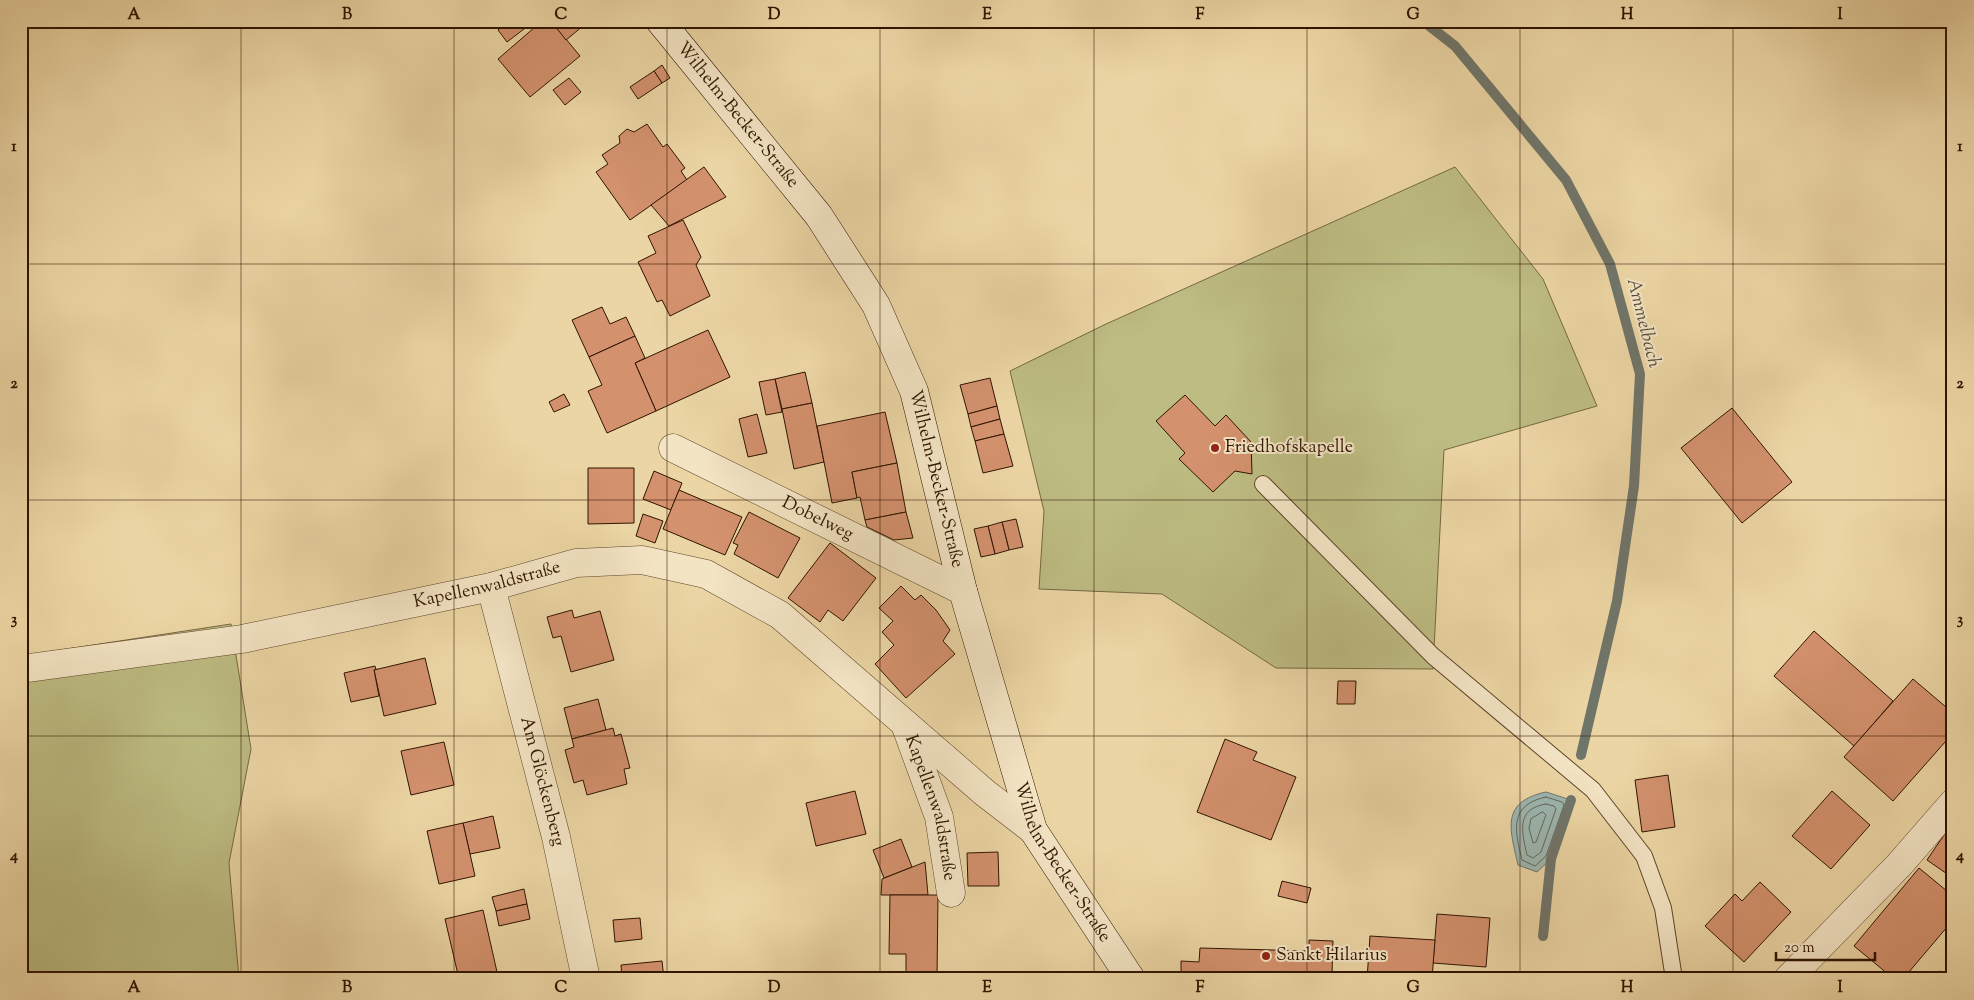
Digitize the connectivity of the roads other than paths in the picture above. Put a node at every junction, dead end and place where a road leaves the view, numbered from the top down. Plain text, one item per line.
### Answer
1 (660, 21) edge
2 (673, 448) dead end
3 (1263, 484) dead end
4 (491, 587) junction
5 (963, 591) junction
6 (21, 669) edge
7 (905, 723) junction
8 (1953, 803) edge
9 (1033, 830) junction
10 (952, 894) dead end
11 (586, 979) edge
12 (1131, 979) edge
13 (1674, 979) edge
14 (1788, 979) edge

1 - 5 street, Wilhelm-Becker-Straße
2 - 5 street, Dobelweg
3 - 13 lane
4 - 6 street, Kapellenwaldstraße
4 - 7 street, Kapellenwaldstraße
4 - 11 street, Am Glöckenberg
5 - 9 street, Wilhelm-Becker-Straße
7 - 9 street, Kapellenwaldstraße
7 - 10 street, Kapellenwaldstraße
8 - 14 street
9 - 12 street, Wilhelm-Becker-Straße

